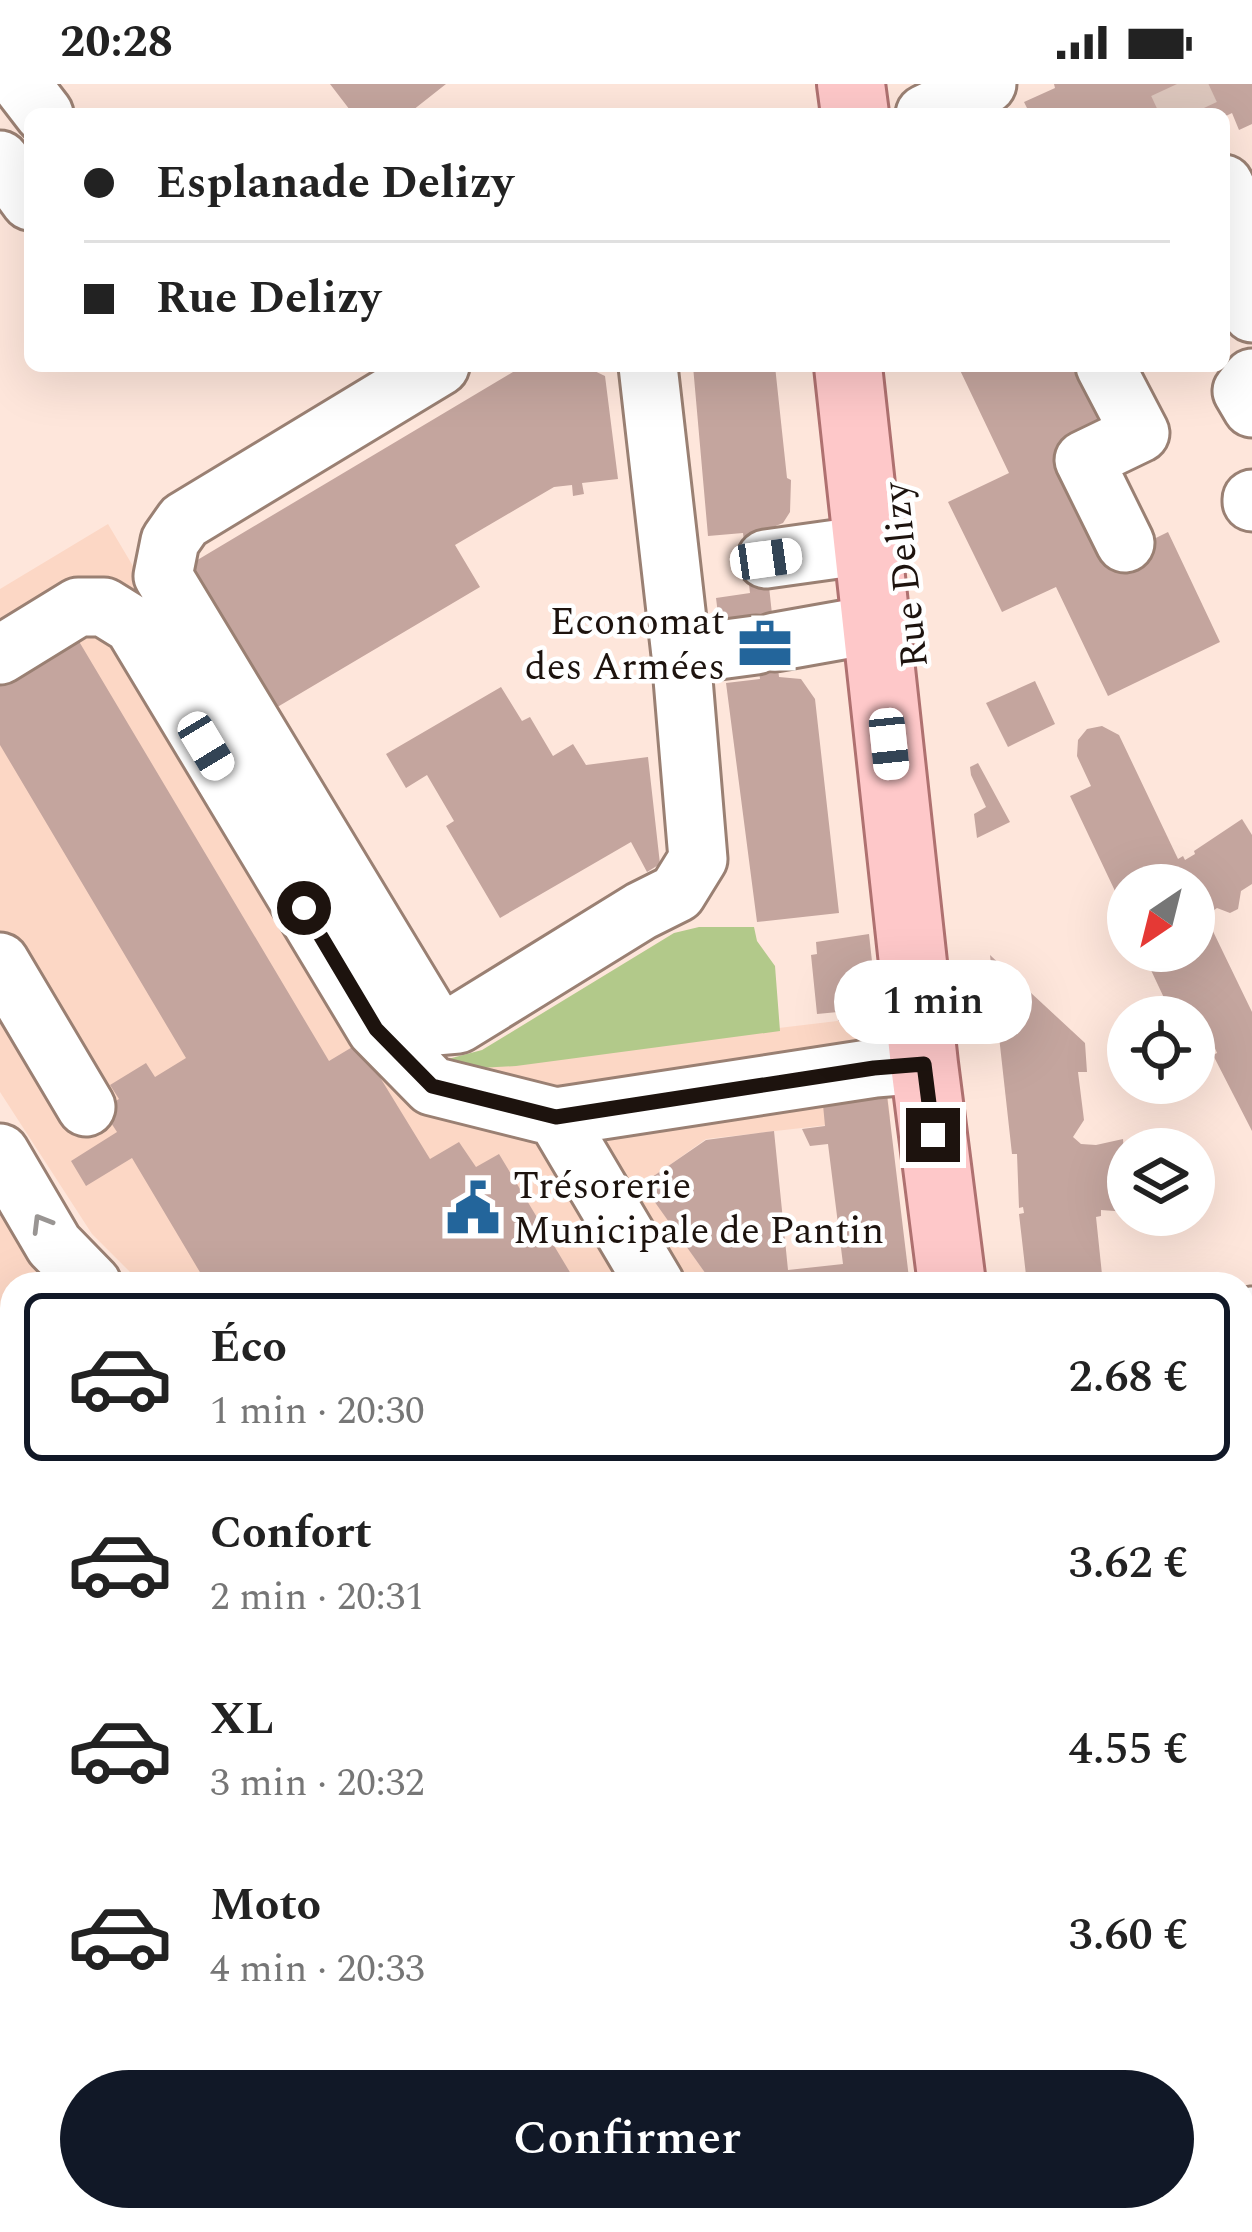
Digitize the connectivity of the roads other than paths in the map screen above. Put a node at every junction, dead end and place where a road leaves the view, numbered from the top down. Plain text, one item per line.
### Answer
1 (21, 84) edge
2 (987, 84) edge
3 (39, 108) edge
4 (937, 108) edge
5 (0, 160) edge
6 (24, 193) edge
7 (1230, 197) edge
8 (1252, 244) edge
9 (1230, 270) edge
10 (1252, 314) edge
11 (430, 372) edge
12 (649, 372) edge
13 (849, 372) edge
14 (885, 372) edge
15 (1108, 372) edge
16 (1252, 378) edge
17 (1252, 408) edge
18 (1125, 543) dead end
19 (866, 544) junction
20 (673, 572) junction
21 (876, 624) junction
22 (0, 655) edge
23 (681, 655) junction
24 (0, 962) edge
25 (924, 1064) junction
26 (86, 1107) dead end
27 (556, 1117) junction
28 (0, 1154) edge
29 (80, 1272) edge
30 (648, 1272) edge
31 (964, 1272) edge
32 (964, 1272) edge

1 - 3 street
2 - 4 street
5 - 6 street
7 - 8 street
9 - 10 street
11 - 23 street
12 - 20 street
13 - 19 main road, Rue Delizy
14 - 31 main road, Rue Delizy
15 - 18 street
16 - 17 street
19 - 20 street
19 - 21 main road, Rue Delizy
20 - 23 street
21 - 23 street
21 - 25 main road, Rue Delizy
22 - 27 street
24 - 26 street
25 - 27 street
25 - 32 main road, Rue Delizy
27 - 30 street
29 -> 28 street

